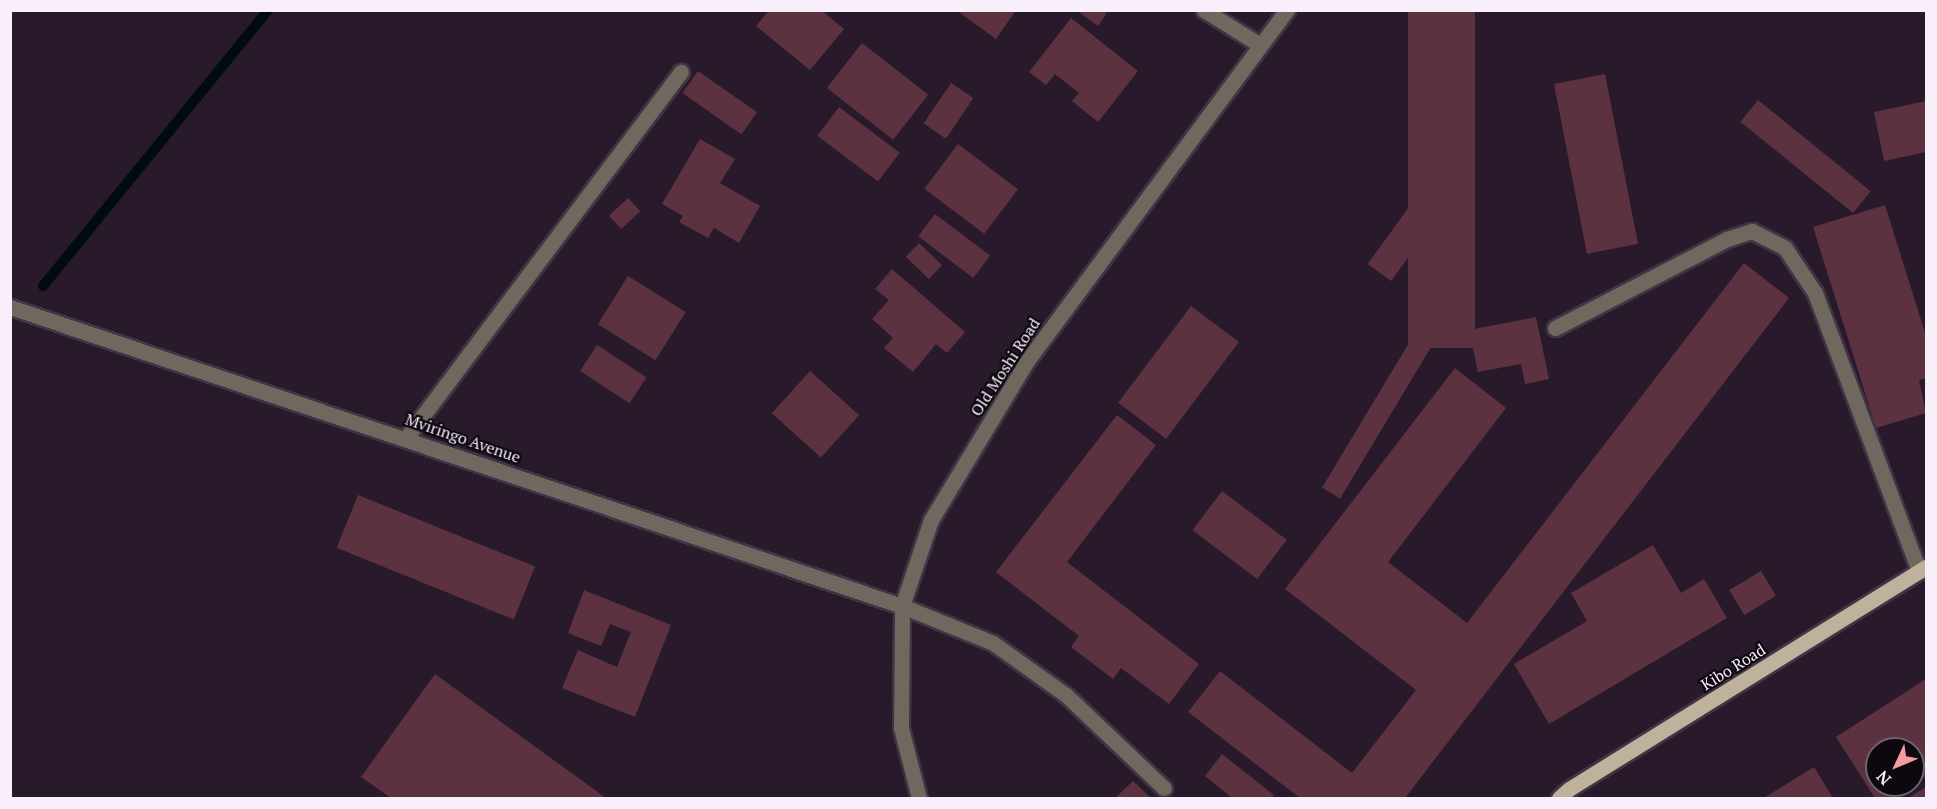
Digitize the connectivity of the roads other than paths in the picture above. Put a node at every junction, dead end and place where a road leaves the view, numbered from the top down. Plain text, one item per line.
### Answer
1 (1204, 10) edge
2 (1287, 10) edge
3 (1260, 45) junction
4 (681, 72) dead end
5 (10, 307) edge
6 (1555, 328) dead end
7 (406, 438) junction
8 (1923, 569) edge
9 (902, 606) junction
10 (1164, 788) dead end
11 (919, 798) edge
12 (1560, 798) edge

1 - 3 street
2 - 3 street, Old Moshi Road
3 - 9 street, Old Moshi Road
4 - 7 street
5 - 7 street, Mviringo Avenue
6 - 8 street
7 - 9 street, Mviringo Avenue
8 - 12 main road, Kibo Road
9 - 10 street, Mviringo Avenue
9 - 11 street, Old Moshi Road

